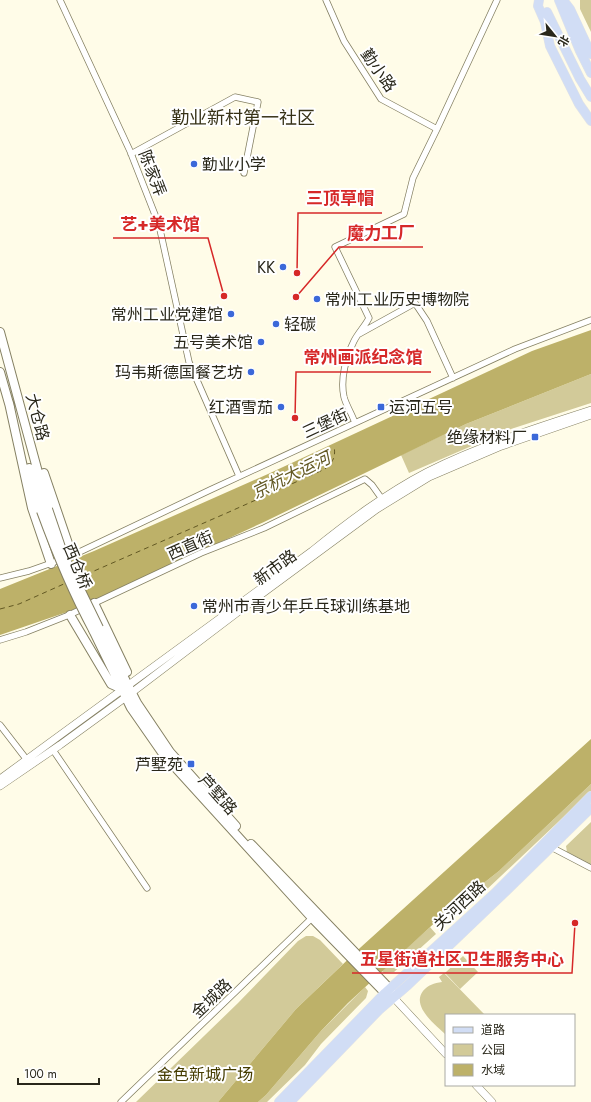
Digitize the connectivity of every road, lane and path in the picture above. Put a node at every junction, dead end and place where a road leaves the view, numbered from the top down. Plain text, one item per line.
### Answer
1 (60, 0) edge
2 (326, 0) edge
3 (497, 0) edge
4 (540, 0) edge
5 (559, 0) edge
6 (563, 0) edge
7 (570, 4) edge
8 (545, 22) junction
9 (557, 33) junction
10 (580, 52) junction
11 (591, 54) edge
12 (591, 73) edge
13 (591, 97) edge
14 (591, 120) edge
15 (437, 129) junction
16 (131, 154) junction
17 (244, 173) dead end
18 (591, 320) edge
19 (0, 332) edge
20 (358, 335) junction
21 (0, 372) edge
22 (453, 378) junction
23 (19, 398) junction
24 (9, 403) junction
25 (591, 410) edge
26 (591, 415) edge
27 (355, 423) junction
28 (239, 476) junction
29 (382, 499) junction
30 (45, 510) junction
31 (72, 556) junction
32 (51, 564) junction
33 (0, 578) edge
34 (94, 603) junction
35 (70, 615) junction
36 (96, 629) joint
37 (0, 640) edge
38 (125, 687) junction
39 (129, 695) junction
40 (0, 725) edge
41 (53, 750) junction
42 (27, 760) junction
43 (0, 779) edge
44 (0, 786) edge
45 (591, 796) edge
46 (591, 808) edge
47 (547, 845) junction
48 (591, 868) edge
49 (147, 888) dead end
50 (315, 915) junction
51 (388, 991) junction
52 (394, 998) junction
53 (445, 1053) edge
54 (477, 1086) edge
55 (122, 1102) edge
56 (279, 1102) edge
57 (290, 1102) edge
58 (492, 1102) edge

1 - 16 street, 陈家弄
2 - 15 street, 勤小路
3 - 15 street
4 - 8 main road
4 - 9 main road
5 - 10 main road
6 - 7 main road
7 - 10 main road
7 - 11 main road
8 - 9 main road
8 - 14 main road
9 - 13 main road
10 - 12 main road
15 - 20 street
16 - 17 street
16 - 28 street, 陈家弄
18 - 22 street, 三堡街
19 - 23 main road, 大仓路
20 - 22 street
20 - 27 street
21 - 24 main road, 大仓路
22 - 27 street, 三堡街
23 - 30 main road, 大仓路
23 - 31 main road
24 - 30 main road, 大仓路
24 - 32 main road
25 - 29 street, 新市路
26 - 39 street, 新市路
27 - 28 street, 三堡街
28 - 31 street, 三堡街
29 - 34 street, 西直街
29 - 38 street, 新市路
30 - 36 main road, 西仓桥, bridge
31 - 32 street, 三堡街
32 - 33 street, 三堡街
34 - 35 street, 西直街
34 - 38 main road
35 - 37 street, 西直街
35 - 38 main road
36 - 38 main road, 芦墅路
38 - 39 main road, 芦墅路
38 - 42 street, 新市路
39 - 41 street, 新市路
39 - 50 main road, 芦墅路
40 - 42 street
41 - 44 street, 新市路
41 - 49 street
42 - 43 street, 新市路
45 - 47 main road, 关河西路
46 - 47 main road, 关河西路
47 - 48 street
47 - 51 main road, 关河西路
47 - 52 main road, 关河西路
50 - 51 main road, 芦墅路
50 - 55 street, 金城路
51 - 52 main road
51 - 56 main road, 关河西路
52 - 53 street
52 - 57 main road, 关河西路
54 - 58 street

